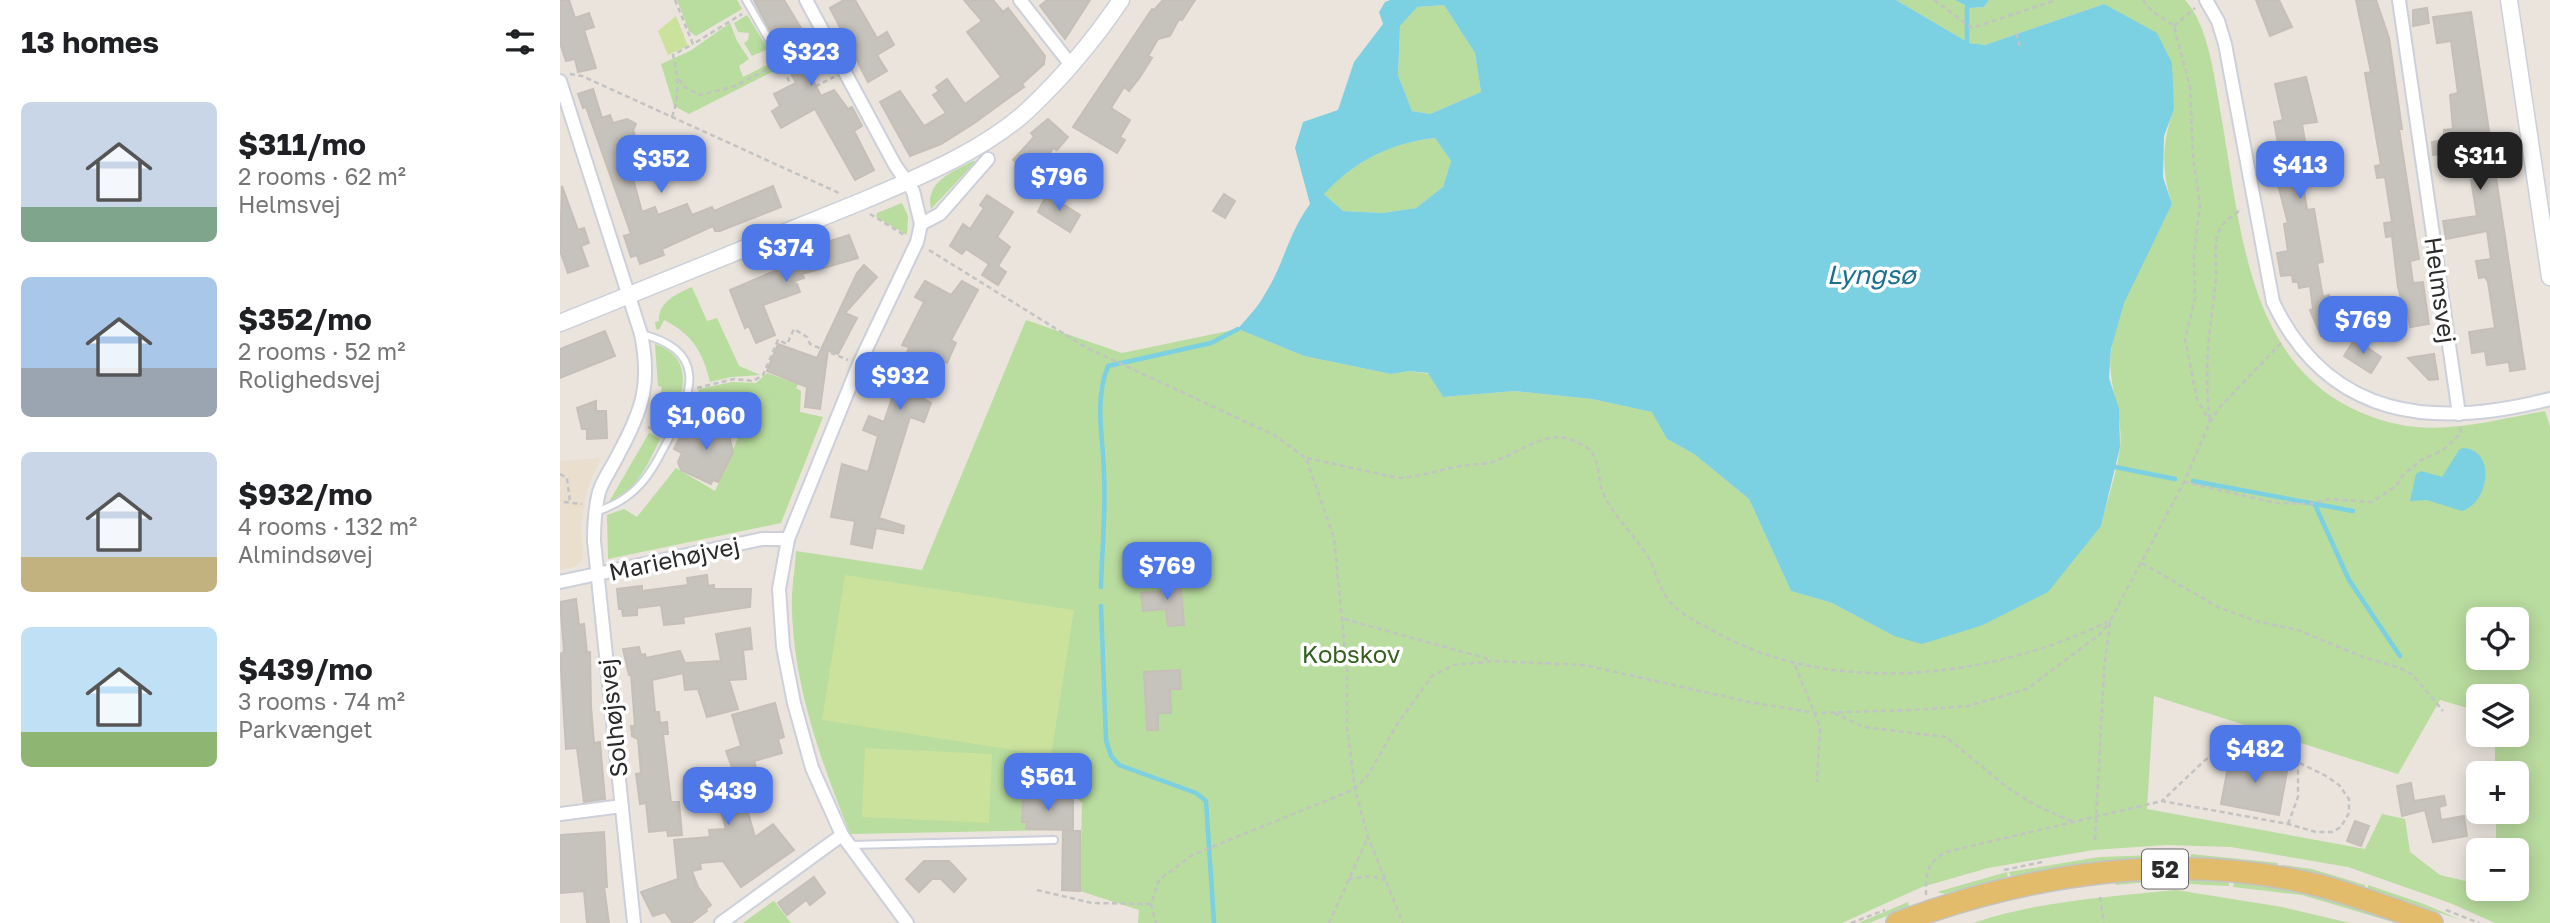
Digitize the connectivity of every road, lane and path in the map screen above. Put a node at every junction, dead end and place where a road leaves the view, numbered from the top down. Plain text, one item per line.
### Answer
1 (675, 0) edge
2 (746, 0) edge
3 (806, 0) edge
4 (1020, 0) edge
5 (1121, 0) edge
6 (1934, 0) edge
7 (2056, 0) edge
8 (2143, 0) edge
9 (2205, 0) edge
10 (2399, 0) edge
11 (2509, 0) edge
12 (751, 8) junction
13 (2174, 26) junction
14 (2016, 33) dead end
15 (693, 44) junction
16 (772, 45) joint
17 (2021, 50) dead end
18 (780, 63) junction
19 (1071, 65) junction
20 (845, 72) junction
21 (679, 79) junction
22 (560, 81) edge
23 (672, 117) dead end
24 (988, 159) dead end
25 (907, 182) junction
26 (2253, 202) junction
27 (921, 224) junction
28 (2550, 278) edge
29 (629, 295) junction
30 (560, 323) edge
31 (641, 334) junction
32 (2290, 334) junction
33 (1087, 348) dead end
34 (859, 364) junction
35 (691, 389) junction
36 (2550, 399) edge
37 (2459, 414) junction
38 (2210, 422) junction
39 (652, 429) dead end
40 (660, 434) dead end
41 (1306, 457) junction
42 (560, 474) edge
43 (2185, 482) junction
44 (564, 502) dead end
45 (570, 502) junction
46 (595, 510) junction
47 (788, 539) junction
48 (2143, 563) junction
49 (597, 574) junction
50 (560, 582) edge
51 (1343, 618) junction
52 (2110, 621) junction
53 (1496, 661) junction
54 (1795, 665) junction
55 (2443, 711) dead end
56 (1831, 712) junction
57 (1816, 713) junction
58 (2298, 764) junction
59 (1817, 782) dead end
60 (1354, 789) junction
61 (2162, 801) junction
62 (622, 806) junction
63 (560, 814) edge
64 (2095, 818) junction
65 (2075, 822) junction
66 (2288, 824) junction
67 (1368, 837) junction
68 (2095, 839) dead end
69 (846, 840) junction
70 (1054, 840) dead end
71 (1348, 879) junction
72 (1385, 880) junction
73 (1037, 890) dead end
74 (2100, 897) dead end
75 (1151, 904) junction
76 (1926, 912) junction
77 (634, 923) edge
78 (721, 923) edge
79 (907, 923) edge
80 (1156, 923) edge
81 (1329, 923) edge
82 (1404, 923) edge
83 (1897, 923) edge
84 (2104, 923) edge
85 (2432, 923) edge

1 - 15 path
2 - 12 lane
3 - 20 street
4 - 19 street
5 - 19 street
6 - 7 path
8 - 13 path
9 - 13 path
9 - 26 street
10 - 37 street, Helmsvej
11 - 28 street
12 - 15 path
12 - 16 lane
13 - 38 path
14 - 17 path
15 - 21 path
16 - 18 path
18 - 20 path
18 - 21 path
19 - 25 street
20 - 25 street
21 - 23 path
22 - 29 street, Solhøjsvej
24 - 27 street
25 - 27 street
25 - 29 street
26 - 32 street
26 - 38 path
27 - 34 street
29 - 30 street
29 - 31 street, Solhøjsvej
31 - 35 lane
31 - 46 street, Solhøjsvej
32 - 37 street
32 - 38 path
33 - 41 path
34 - 35 path
34 - 47 street
35 - 46 lane
36 - 37 street
37 - 43 path
38 - 43 path
39 - 40 path
41 - 51 path
41 - 54 path
42 - 45 path
43 - 48 path
44 - 45 path
45 - 46 path
46 - 49 street, Solhøjsvej
47 - 49 street, Mariehøjvej
47 - 69 street
48 - 52 path
48 - 55 path
49 - 50 street, Mariehøjvej
49 - 62 street, Solhøjsvej
51 - 53 path
51 - 60 path
52 - 54 path
52 - 56 path
52 - 64 path
53 - 57 path
53 - 60 path
54 - 57 path
56 - 57 path
56 - 65 path
57 - 59 path
58 - 61 path
58 - 66 path
58 - 66 path
60 - 67 path
60 - 75 path
61 - 64 path
61 - 66 path
62 - 63 street
62 - 77 street, Solhøjsvej
64 - 65 path
64 - 68 path
65 - 76 path
67 - 71 path
67 - 72 path
69 - 70 lane
69 - 78 street
69 - 79 street
71 - 72 path
71 - 81 path
72 - 82 path
73 - 75 path
74 - 84 path
75 - 80 path
76 - 83 main road, 52
76 - 85 main road, 52

